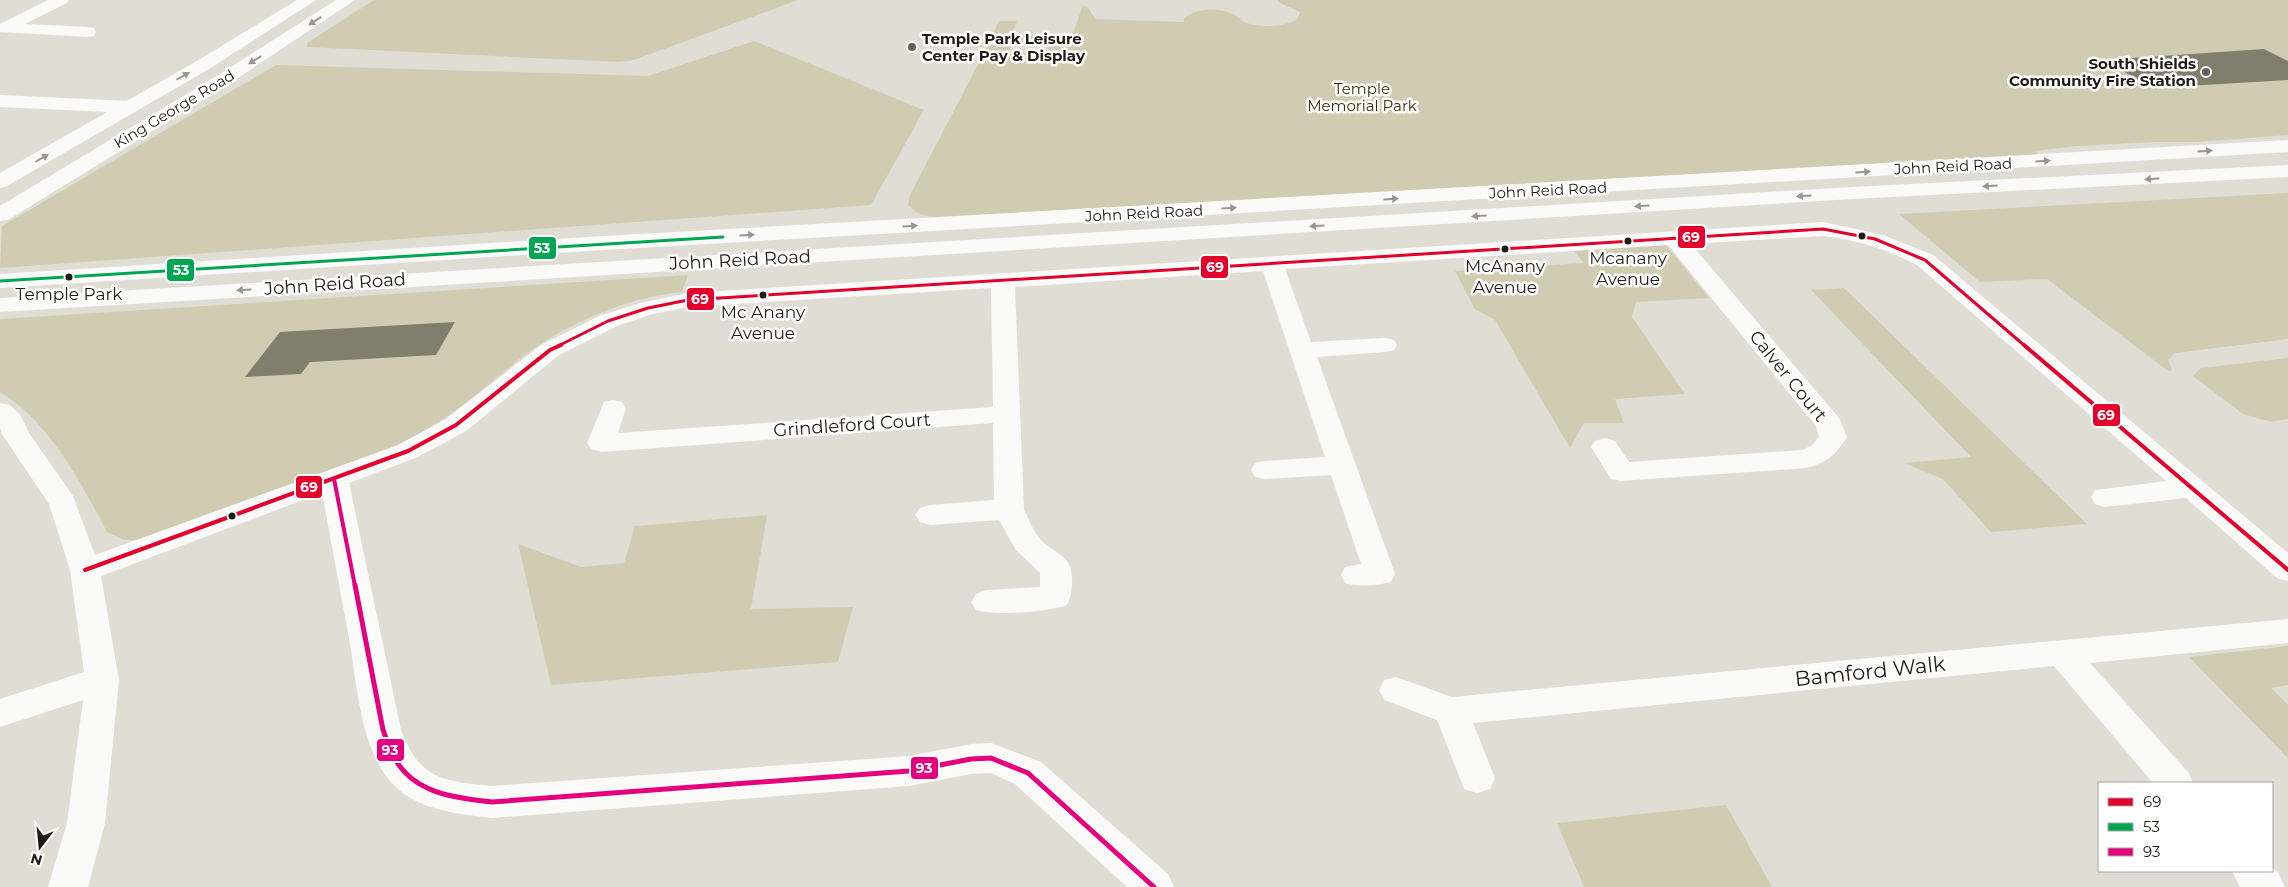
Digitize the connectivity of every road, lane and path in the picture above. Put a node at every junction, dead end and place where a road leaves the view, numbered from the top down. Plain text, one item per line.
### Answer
1 (61, 0) edge
2 (308, 0) edge
3 (347, 0) edge
4 (1, 29) edge
5 (88, 32) dead end
6 (0, 101) edge
7 (130, 107) junction
8 (2288, 146) edge
9 (2288, 171) edge
10 (0, 182) edge
11 (0, 215) edge
12 (1674, 238) junction
13 (1272, 262) junction
14 (1003, 280) junction
15 (0, 281) edge
16 (0, 305) edge
17 (1385, 345) dead end
18 (1302, 350) junction
19 (613, 408) dead end
20 (1006, 414) junction
21 (5, 424) edge
22 (1605, 448) dead end
23 (1342, 464) junction
24 (1265, 470) dead end
25 (334, 479) junction
26 (2192, 488) junction
27 (2105, 497) dead end
28 (1010, 509) junction
29 (930, 515) dead end
30 (85, 570) junction
31 (2288, 570) edge
32 (1356, 576) dead end
33 (987, 602) dead end
34 (2288, 630) edge
35 (2061, 652) junction
36 (102, 680) junction
37 (1396, 690) dead end
38 (1451, 711) junction
39 (0, 713) edge
40 (1477, 778) dead end
41 (2174, 782) edge
42 (2252, 872) edge
43 (68, 887) edge
44 (1154, 887) edge
45 (2265, 887) edge

1 - 4 main road
7 -> 2 main road, King George Road
3 -> 11 main road, King George Road
4 - 5 main road
6 - 7 main road
10 -> 7 main road, King George Road
15 -> 8 main road, John Reid Road
9 -> 16 main road, John Reid Road
12 - 13 main road
12 - 22 main road, Calver Court
12 - 26 main road
13 - 14 main road
13 - 18 main road
14 - 20 main road
14 - 25 main road
17 - 18 main road
18 - 23 main road
19 - 20 main road, Grindleford Court
20 - 28 main road
21 - 30 main road
23 - 24 main road
23 - 32 main road
25 - 30 main road
25 - 44 main road
26 - 27 main road
26 - 31 main road
28 - 29 main road
28 - 33 main road
30 - 36 main road
34 - 35 main road, Bamford Walk
35 - 38 main road, Bamford Walk
35 - 41 main road
36 - 39 main road
36 - 43 main road
37 - 38 main road
38 - 40 main road
42 - 45 main road

